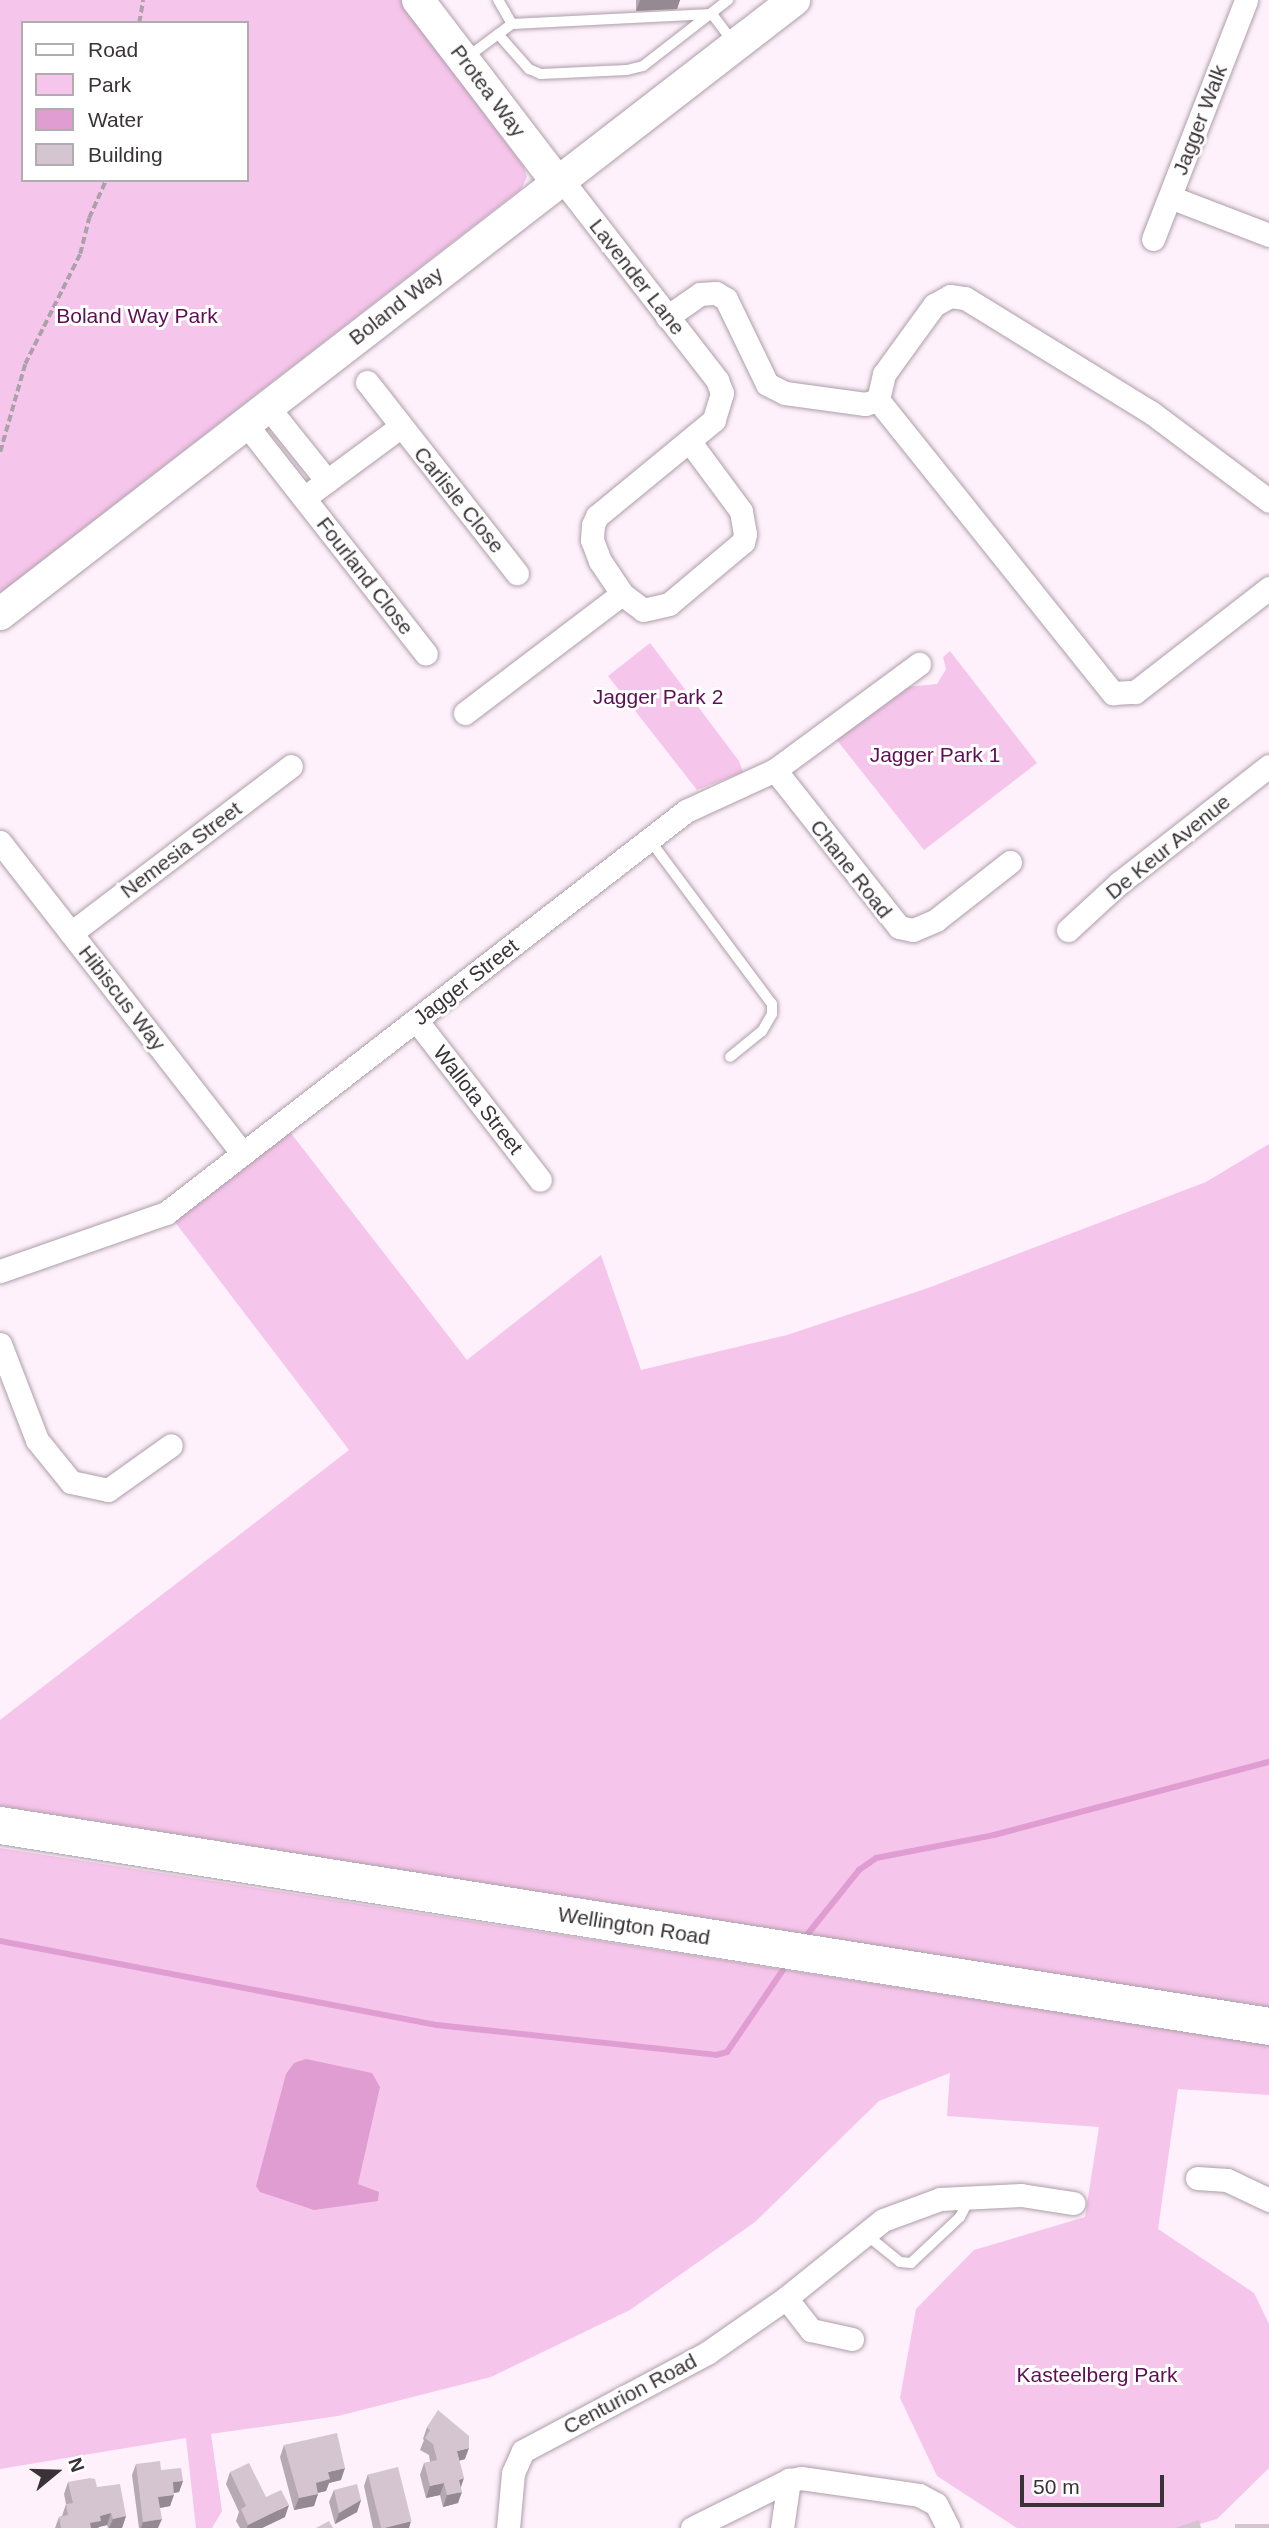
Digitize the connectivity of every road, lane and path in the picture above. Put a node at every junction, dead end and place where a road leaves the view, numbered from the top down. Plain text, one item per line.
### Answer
1 (143, 0) edge
2 (418, 0) edge
3 (498, 0) edge
4 (728, 0) edge
5 (794, 0) edge
6 (1246, 0) edge
7 (712, 14) junction
8 (139, 21) edge
9 (512, 24) junction
10 (498, 34) junction
11 (736, 45) junction
12 (464, 60) junction
13 (105, 182) edge
14 (557, 182) junction
15 (1170, 197) junction
16 (1269, 235) edge
17 (1153, 239) dead end
18 (667, 317) junction
19 (367, 383) dead end
20 (878, 400) junction
21 (256, 414) junction
22 (400, 427) junction
23 (690, 442) junction
24 (0, 452) edge
25 (327, 481) junction
26 (304, 498) junction
27 (1269, 501) edge
28 (517, 573) dead end
29 (1269, 588) edge
30 (622, 594) junction
31 (0, 614) edge
32 (426, 653) dead end
33 (919, 664) dead end
34 (465, 713) dead end
35 (290, 766) dead end
36 (1269, 766) edge
37 (775, 770) junction
38 (649, 839) junction
39 (0, 842) edge
40 (1010, 862) dead end
41 (1068, 930) dead end
42 (71, 933) junction
43 (416, 1020) junction
44 (730, 1057) dead end
45 (243, 1154) junction
46 (540, 1180) dead end
47 (0, 1271) edge
48 (0, 1344) edge
49 (171, 1445) dead end
50 (0, 1825) edge
51 (1269, 2026) edge
52 (1197, 2178) dead end
53 (970, 2197) junction
54 (1269, 2200) edge
55 (1073, 2203) dead end
56 (867, 2236) junction
57 (786, 2298) junction
58 (852, 2340) dead end
59 (789, 2480) junction
60 (507, 2519) edge
61 (692, 2528) edge
62 (782, 2528) edge
63 (948, 2528) edge

1 - 8 path
2 - 12 street, Protea Way
3 - 9 lane
4 - 7 lane
5 - 11 street, Boland Way
6 - 15 street, Jagger Walk
7 - 9 lane
7 - 10 lane
7 - 11 lane
9 - 10 lane
10 - 12 lane
11 - 14 street, Boland Way
12 - 14 street, Protea Way
13 - 24 path
14 - 18 street, Lavender Lane
14 - 21 street, Boland Way
15 - 16 street
15 - 17 street, Jagger Walk
18 - 20 street
18 - 23 street, Lavender Lane
19 - 22 street, Carlisle Close
20 - 27 street
20 - 29 street
21 - 25 street
21 - 26 street, Fourland Close
21 - 31 street, Boland Way
22 - 25 street, Carlisle Close
22 - 28 street, Carlisle Close
23 - 30 street
23 - 30 street
25 - 26 street, Carlisle Close
26 - 32 street, Fourland Close
30 - 34 street
33 - 37 street, Jagger Street
35 - 42 street, Nemesia Street
36 - 41 street, De Keur Avenue
37 - 38 street, Jagger Street
37 - 40 street, Chane Road
38 - 43 street, Jagger Street
38 - 44 lane
39 - 42 street, Hibiscus Way
42 - 45 street, Hibiscus Way
43 - 45 street, Jagger Street
43 - 46 street, Wallota Street
45 - 47 street, Jagger Street
48 - 49 street
50 - 51 main road, Wellington Road
52 - 54 street
53 - 55 street, Centurion Road
53 - 56 street, Centurion Road
53 - 56 lane
56 - 57 street, Centurion Road
57 - 58 street
57 - 60 street, Centurion Road
59 - 61 street
59 - 62 street
59 - 63 street

